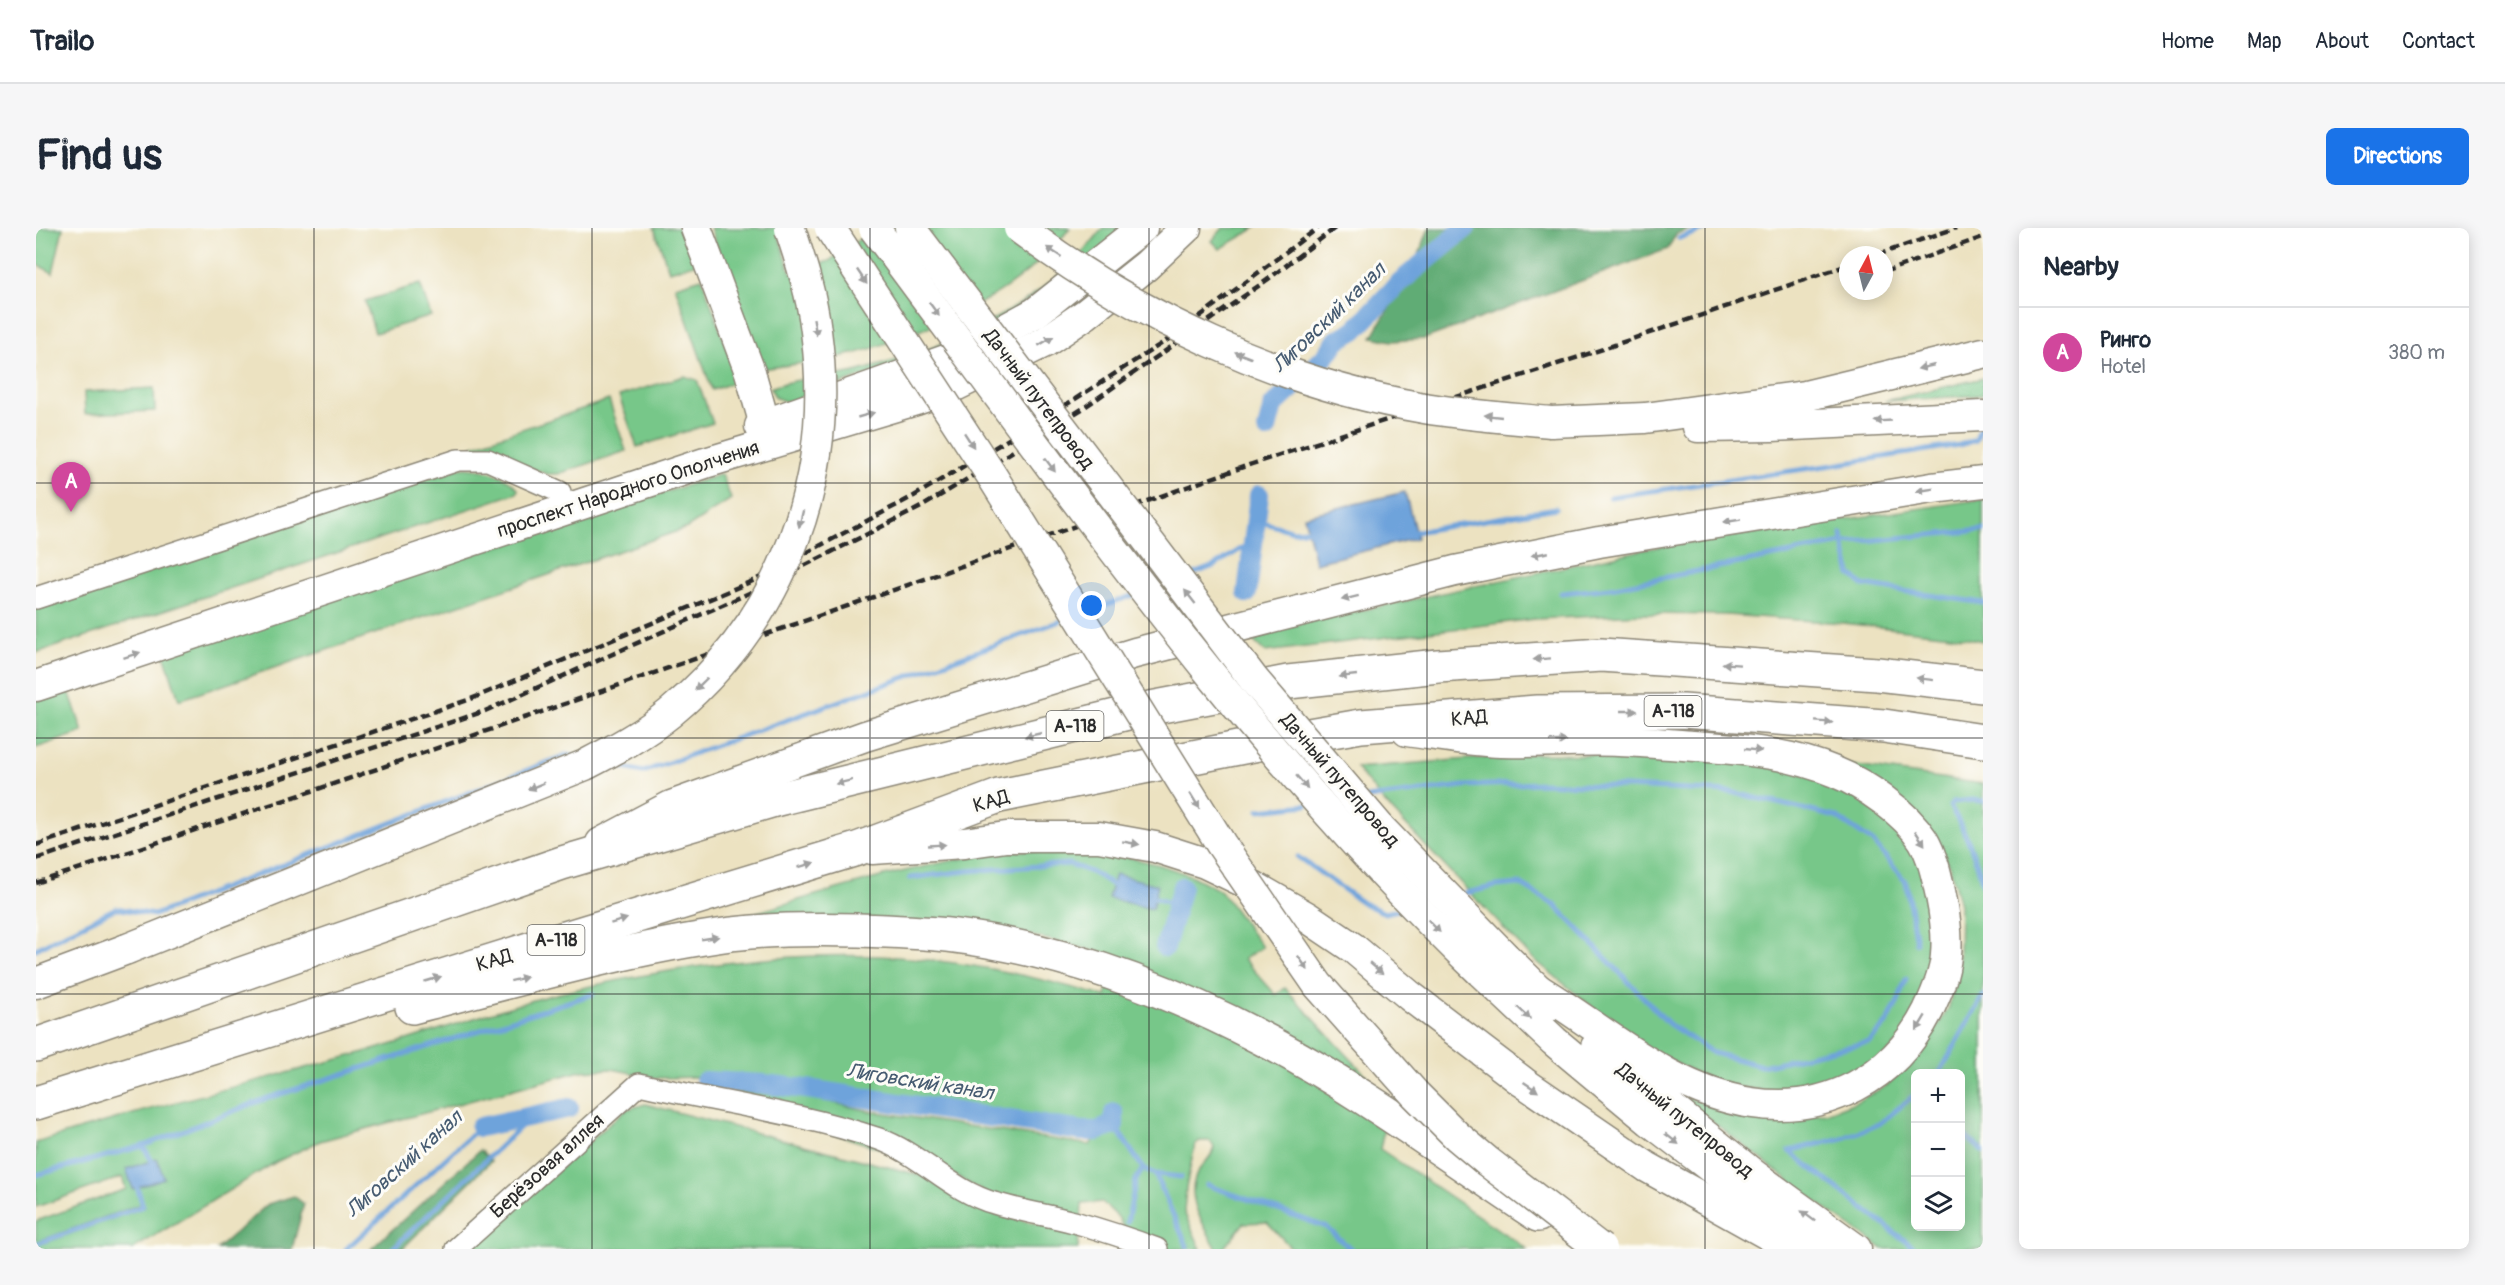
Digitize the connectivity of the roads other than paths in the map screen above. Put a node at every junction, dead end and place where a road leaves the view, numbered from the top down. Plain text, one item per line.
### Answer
1 (696, 228) edge
2 (790, 228) edge
3 (830, 228) edge
4 (874, 228) edge
5 (910, 228) edge
6 (1019, 228) edge
7 (1142, 228) edge
8 (1186, 228) edge
9 (1983, 353) edge
10 (1983, 416) edge
11 (1551, 422) junction
12 (767, 434) junction
13 (1983, 482) edge
14 (560, 492) junction
15 (36, 598) edge
16 (36, 666) edge
17 (36, 686) edge
18 (1983, 686) edge
19 (1362, 726) junction
20 (1983, 741) edge
21 (857, 849) junction
22 (562, 863) junction
23 (1493, 965) junction
24 (36, 983) edge
25 (1539, 990) junction
26 (256, 1034) junction
27 (36, 1045) edge
28 (36, 1104) edge
29 (456, 1249) edge
30 (1157, 1249) edge
31 (1593, 1249) edge
32 (1601, 1249) edge
33 (1794, 1249) edge
34 (1817, 1249) edge
35 (1856, 1249) edge

1 - 12 main road
2 -> 24 main road, bridge
3 -> 32 main road, bridge
4 -> 23 main road, Дачный путепровод, bridge
23 -> 5 main road, Дачный путепровод, bridge
11 -> 6 main road, bridge
7 - 12 main road, проспект Народного Ополчения
12 -> 8 main road, проспект Народного Ополчения
9 -> 11 main road
10 -> 11 main road
12 - 14 main road, проспект Народного Ополчения
17 -> 12 main road, проспект Народного Ополчения
13 -> 22 main road
14 - 15 street
14 - 16 main road, проспект Народного Ополчения
18 -> 22 highway, А-118
19 -> 20 highway, КАД / А-118
19 - 21 highway, КАД / А-118
19 -> 25 main road
26 -> 21 highway, КАД / А-118
21 -> 33 main road
22 - 27 highway, А-118
23 - 25 main road, Дачный путепровод
23 -> 34 main road, Дачный путепровод
35 -> 25 main road, Дачный путепровод
26 - 28 highway, КАД / А-118
26 -> 31 highway
29 - 30 street, Берёзовая аллея

